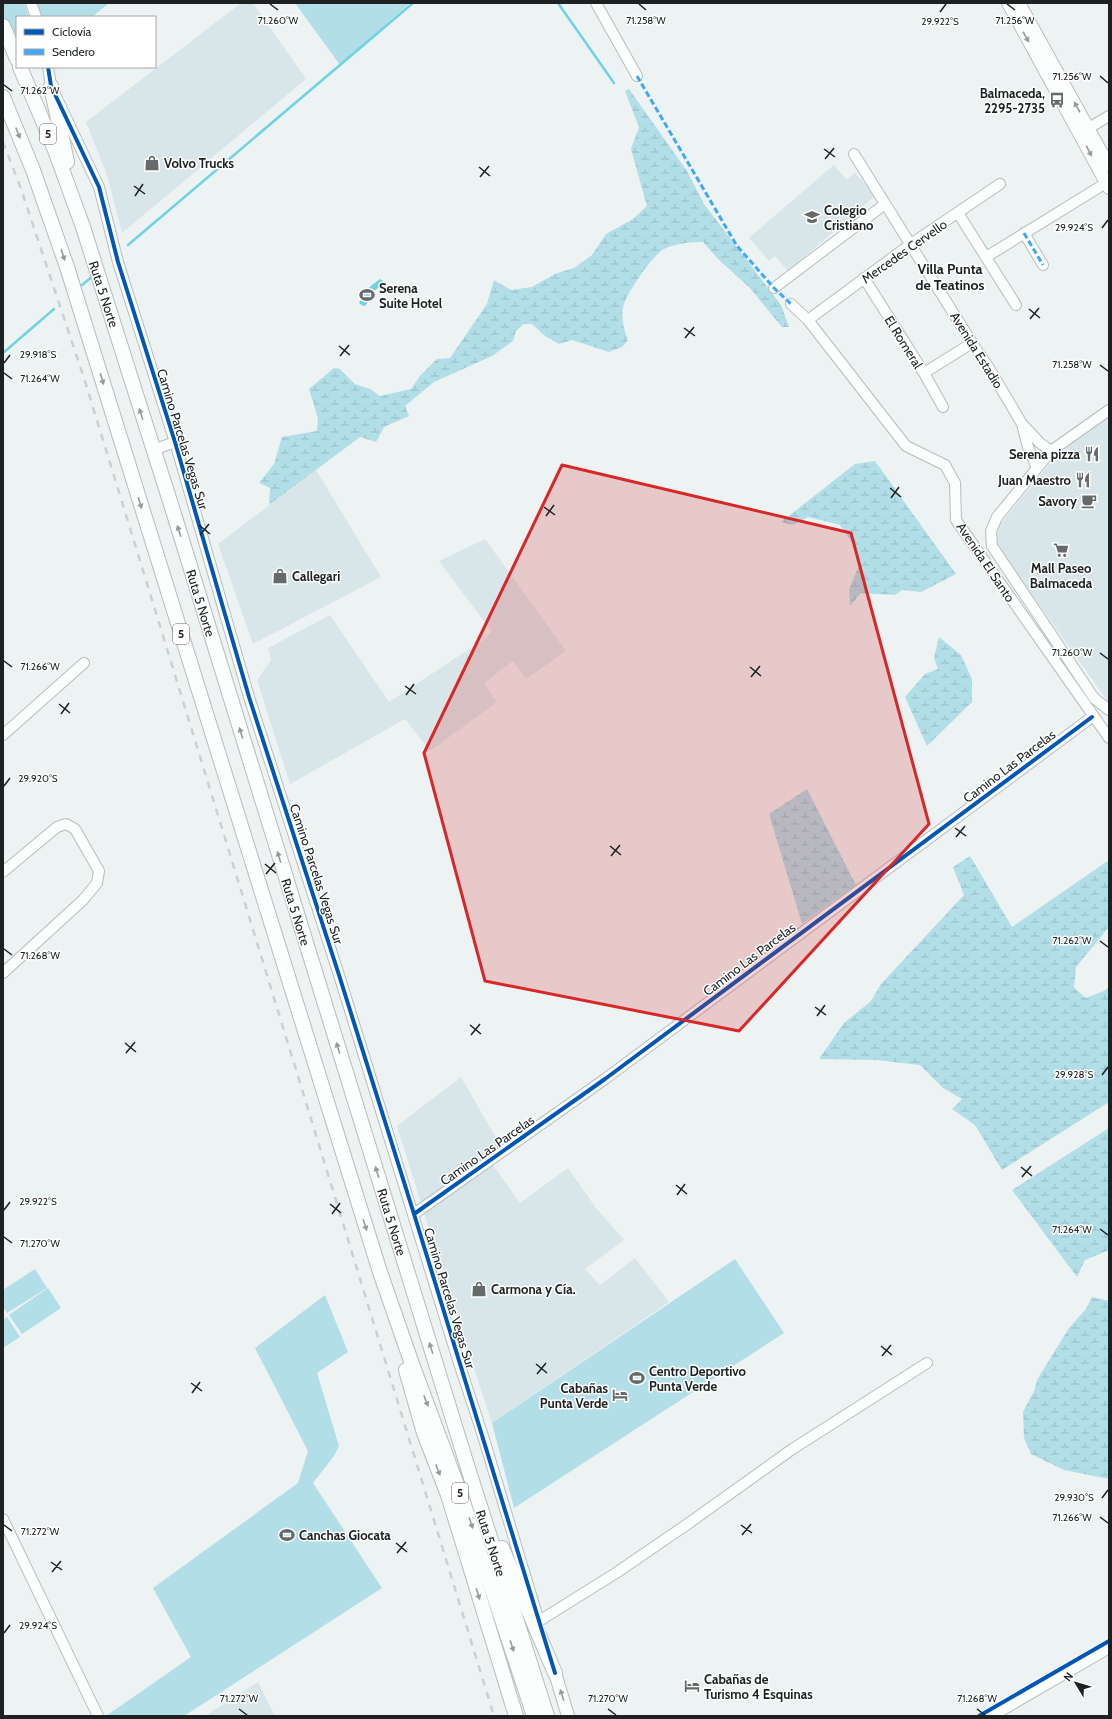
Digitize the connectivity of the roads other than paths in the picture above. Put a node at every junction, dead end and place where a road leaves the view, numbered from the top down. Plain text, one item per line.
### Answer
1 (31, 3) edge
2 (596, 3) edge
3 (1008, 3) edge
4 (1019, 3) edge
5 (36, 16) edge
6 (3, 26) edge
7 (16, 57) edge
8 (20, 68) edge
9 (48, 68) edge
10 (637, 76) dead end
11 (51, 86) junction
12 (3, 97) edge
13 (1109, 116) edge
14 (1084, 131) junction
15 (854, 154) dead end
16 (1109, 166) edge
17 (1000, 184) dead end
18 (1108, 186) edge
19 (74, 202) junction
20 (885, 204) junction
21 (958, 213) junction
22 (1024, 233) junction
23 (910, 244) junction
24 (986, 256) junction
25 (1043, 265) dead end
26 (864, 278) junction
27 (774, 288) dead end
28 (791, 304) dead end
29 (1016, 305) dead end
30 (808, 320) junction
31 (972, 343) junction
32 (924, 373) junction
33 (943, 407) dead end
34 (1109, 410) edge
35 (1022, 424) junction
36 (175, 442) junction
37 (153, 450) junction
38 (1051, 451) junction
39 (1037, 468) junction
40 (84, 663) dead end
41 (1109, 710) edge
42 (1092, 717) junction
43 (3, 735) edge
44 (1109, 738) edge
45 (3, 872) edge
46 (3, 973) edge
47 (414, 1214) junction
48 (380, 1272) junction
49 (927, 1363) dead end
50 (467, 1465) junction
51 (3, 1519) edge
52 (539, 1621) junction
53 (1109, 1647) edge
54 (555, 1673) junction
55 (98, 1716) edge
56 (516, 1716) edge
57 (534, 1716) edge
58 (547, 1716) edge
59 (568, 1716) edge
60 (990, 1716) edge

1 - 5 street
2 - 10 street
3 -> 14 main road
14 -> 4 main road
6 - 7 highway
8 - 19 highway, Ruta 5 Norte / 5
9 - 11 street, Camino Parcelas Vegas Sur
11 - 19 highway
11 - 36 street, Camino Parcelas Vegas Sur
12 -> 48 highway, Ruta 5 Norte / 5
13 - 14 street
14 - 16 main road
14 -> 18 main road
15 - 20 street, Avenida Estadio
17 - 21 street, Mercedes Cervello
18 - 22 street
37 -> 19 highway, Ruta 5 Norte / 5
20 - 23 street, Avenida Estadio
20 - 27 street
21 - 23 street, Mercedes Cervello
21 - 24 street
22 - 24 street
22 - 25 street
23 - 26 street, Mercedes Cervello
23 - 31 street, Avenida Estadio
24 - 29 street
26 - 30 street, Mercedes Cervello
26 - 32 street, El Romeral
28 - 30 street, Avenida El Santo
30 - 42 street, Avenida El Santo
31 - 32 street
31 - 35 street, Avenida Estadio
32 - 33 street, El Romeral
34 - 38 street
35 - 38 street, Avenida Estadio
35 - 39 street, Avenida Estadio
36 - 37 street
36 - 47 street, Camino Parcelas Vegas Sur
50 -> 37 highway, Ruta 5 Norte / 5
38 - 39 street
39 - 41 street
40 - 43 street
42 - 44 street, Avenida El Santo
42 - 47 street, Camino Las Parcelas
45 - 46 street
47 - 52 street, Camino Parcelas Vegas Sur
48 -> 56 highway
48 -> 57 highway, Ruta 5 Norte / 5
49 - 52 street
50 - 54 highway
50 - 58 highway, Ruta 5 Norte / 5
51 - 55 street
52 - 54 street, Camino Parcelas Vegas Sur
53 - 60 main road
59 -> 54 main road, Camino Parcelas Vegas Sur

